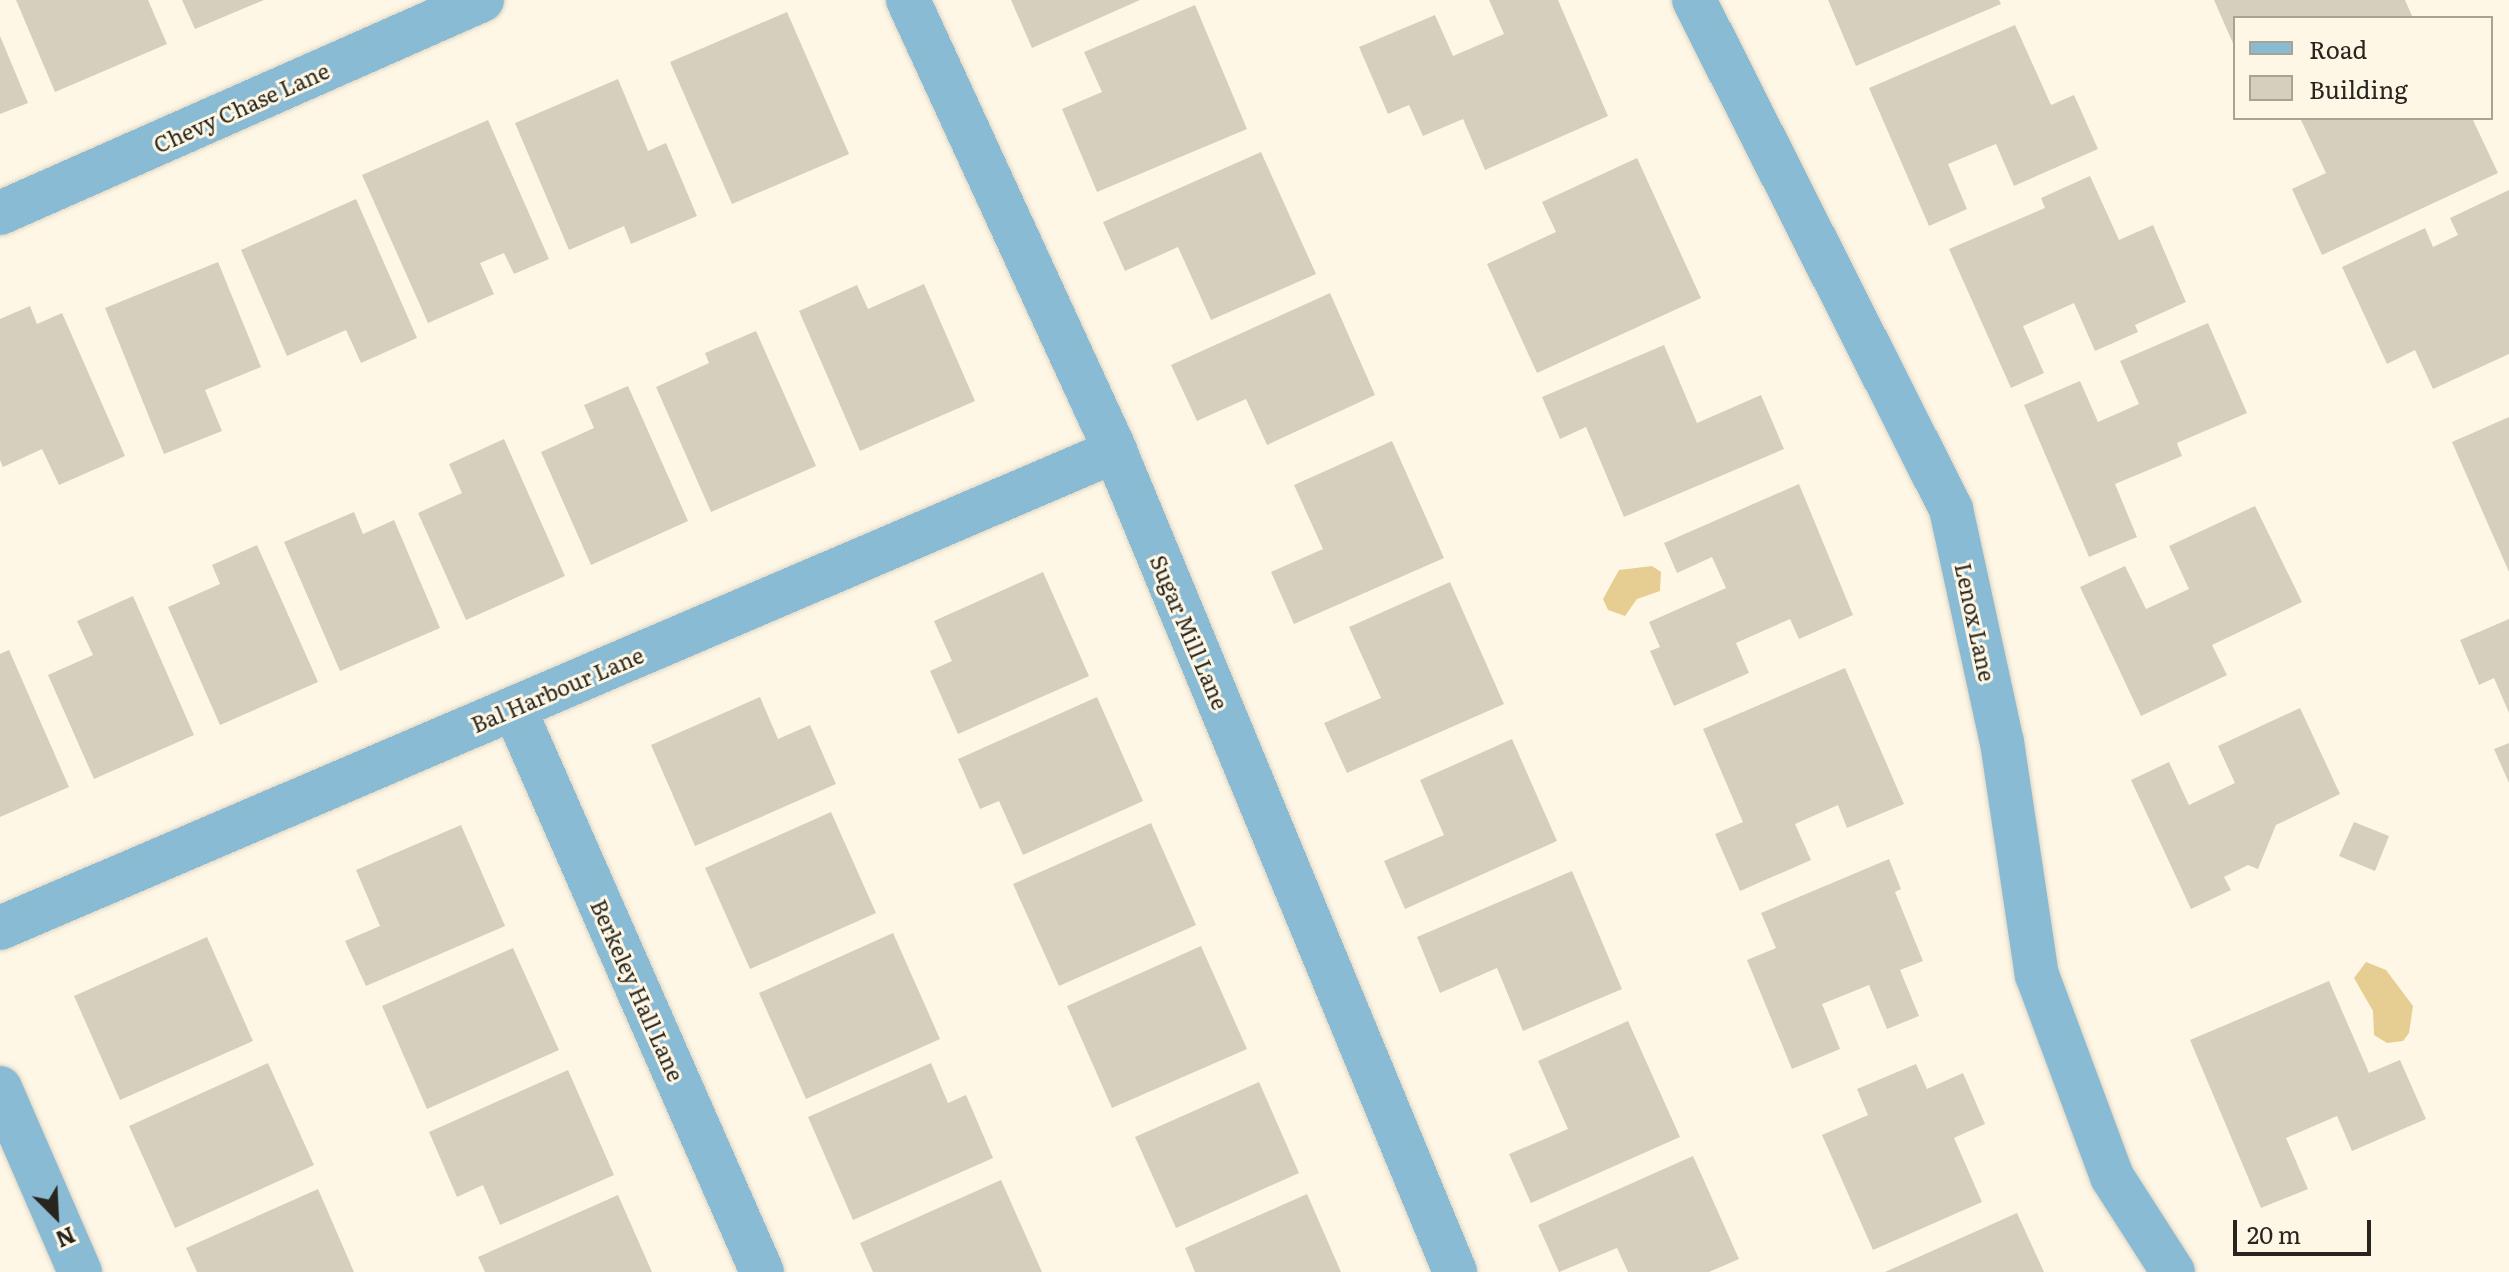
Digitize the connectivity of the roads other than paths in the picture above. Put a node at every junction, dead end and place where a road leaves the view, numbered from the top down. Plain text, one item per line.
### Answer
1 (482, 0) edge
2 (908, 0) edge
3 (1694, 0) edge
4 (0, 213) edge
5 (1115, 451) junction
6 (514, 708) junction
7 (0, 928) edge
8 (0, 1088) edge
9 (80, 1272) edge
10 (762, 1272) edge
11 (1455, 1272) edge
12 (2173, 1272) edge

1 - 4 street, Chevy Chase Lane
2 - 5 street, Sugar Mill Lane
3 - 12 street, Lenox Lane
5 - 6 street, Bal Harbour Lane
5 - 11 street, Sugar Mill Lane
6 - 7 street, Bal Harbour Lane
6 - 10 street, Berkeley Hall Lane
8 - 9 street

